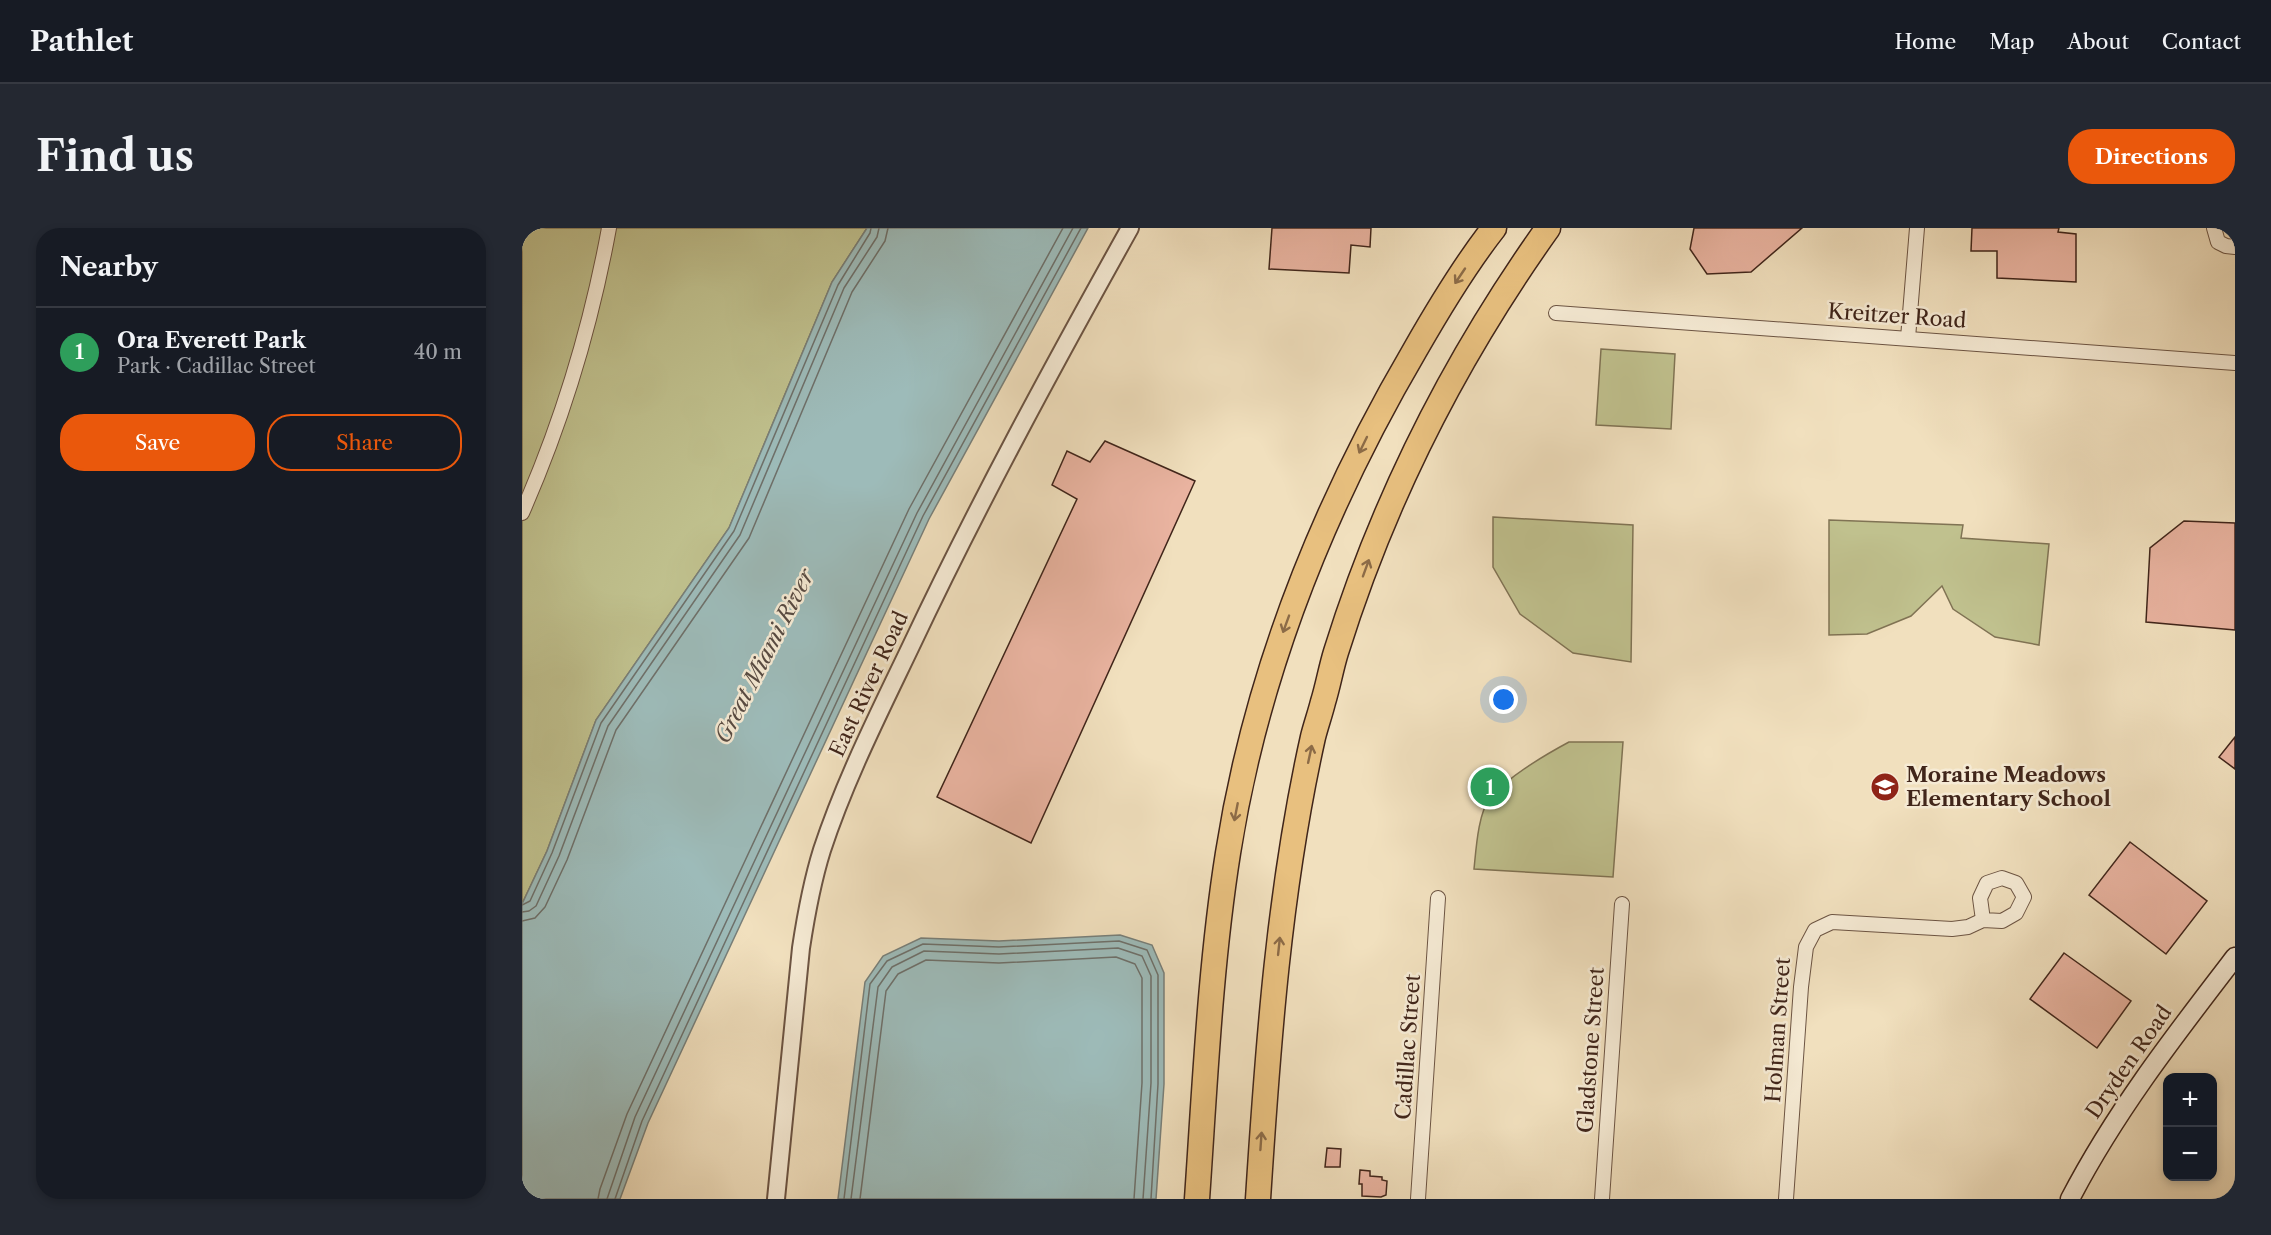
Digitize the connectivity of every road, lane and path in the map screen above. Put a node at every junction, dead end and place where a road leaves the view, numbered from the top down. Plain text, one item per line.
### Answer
1 (609, 228) edge
2 (1130, 228) edge
3 (1494, 228) edge
4 (1548, 228) edge
5 (1917, 228) edge
6 (2214, 232) edge
7 (2235, 247) edge
8 (1556, 313) dead end
9 (1908, 338) junction
10 (2235, 363) edge
11 (522, 513) edge
12 (1438, 898) dead end
13 (1622, 904) dead end
14 (1983, 920) dead end
15 (2235, 957) edge
16 (777, 1199) edge
17 (1197, 1199) edge
18 (1258, 1199) edge
19 (1418, 1199) edge
20 (1602, 1199) edge
21 (1786, 1199) edge
22 (2070, 1199) edge

1 - 11 street
2 - 16 street, East River Road
3 -> 17 highway
18 -> 4 highway
5 - 9 street
6 - 7 street
8 - 9 street, Kreitzer Road
9 - 10 street, Kreitzer Road
12 - 19 street, Cadillac Street
13 - 20 street, Gladstone Street
14 - 21 street, Holman Street
15 - 22 main road, Dryden Road

